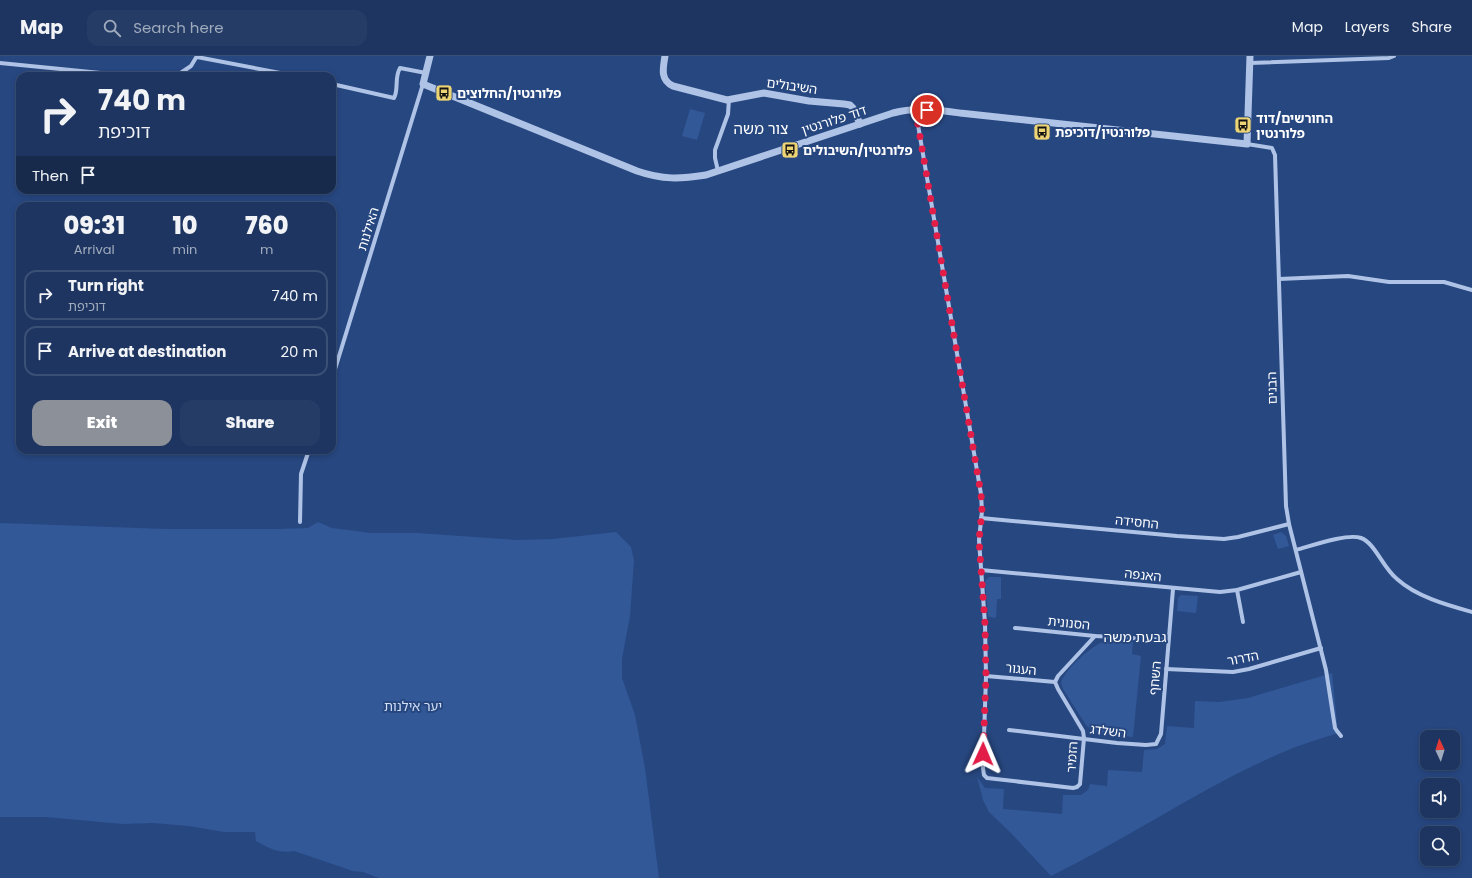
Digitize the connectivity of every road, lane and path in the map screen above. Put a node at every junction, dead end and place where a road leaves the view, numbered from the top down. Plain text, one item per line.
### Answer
1 (197, 56) edge
2 (430, 56) edge
3 (664, 56) edge
4 (1394, 56) edge
5 (1250, 59) edge
6 (0, 63) edge
7 (91, 72) edge
8 (182, 72) edge
9 (276, 72) edge
10 (426, 73) junction
11 (423, 84) junction
12 (336, 85) edge
13 (729, 99) junction
14 (917, 109) junction
15 (860, 124) junction
16 (1248, 144) junction
17 (718, 171) junction
18 (1279, 279) junction
19 (1472, 290) edge
20 (336, 366) edge
21 (308, 454) edge
22 (981, 518) junction
23 (300, 522) dead end
24 (1289, 524) junction
25 (1296, 550) junction
26 (981, 570) junction
27 (1301, 572) junction
28 (1173, 589) junction
29 (1237, 590) junction
30 (1472, 612) edge
31 (1243, 622) dead end
32 (1015, 628) dead end
33 (1095, 636) junction
34 (1168, 640) junction
35 (1321, 648) junction
36 (1166, 669) junction
37 (986, 676) junction
38 (1055, 682) junction
39 (1009, 730) dead end
40 (1341, 736) dead end
41 (1084, 738) junction
42 (1156, 744) joint

1 - 8 street
1 - 9 street
2 - 10 street
3 - 13 street, השיבולים
4 - 5 street
5 - 16 street
6 - 7 street
10 - 11 street
10 - 12 street
11 - 17 street, דוד פלורנטין
11 - 20 street, האילנות
13 - 15 street, השיבולים
13 - 17 street
14 - 15 street, דוד פלורנטין
14 - 16 street, דוד פלורנטין
14 - 22 street
15 - 17 street, דוד פלורנטין
16 - 18 street, הבנים
18 - 19 street
18 - 24 street, הבנים
21 - 23 street
22 - 24 street, החסידה
22 - 26 street
24 - 25 street, הבנים
25 - 27 street, הבנים
25 - 30 street
26 - 28 street, האנפה
26 - 37 street
27 - 29 street, האנפה
27 - 35 street, הבנים
28 - 29 street, האנפה
28 - 34 street, השחף
29 - 31 street
32 - 33 street, הסנונית
33 - 34 street, הסנונית
33 - 38 street
34 - 36 street, השחף
35 - 36 street, הדרור
35 - 40 street, הבנים
36 - 42 street, השחף
37 - 38 street, העגור
37 - 41 street, הזמיר
38 - 41 street, הזמיר
39 - 41 street, השלדג
41 - 42 street, השלדג

